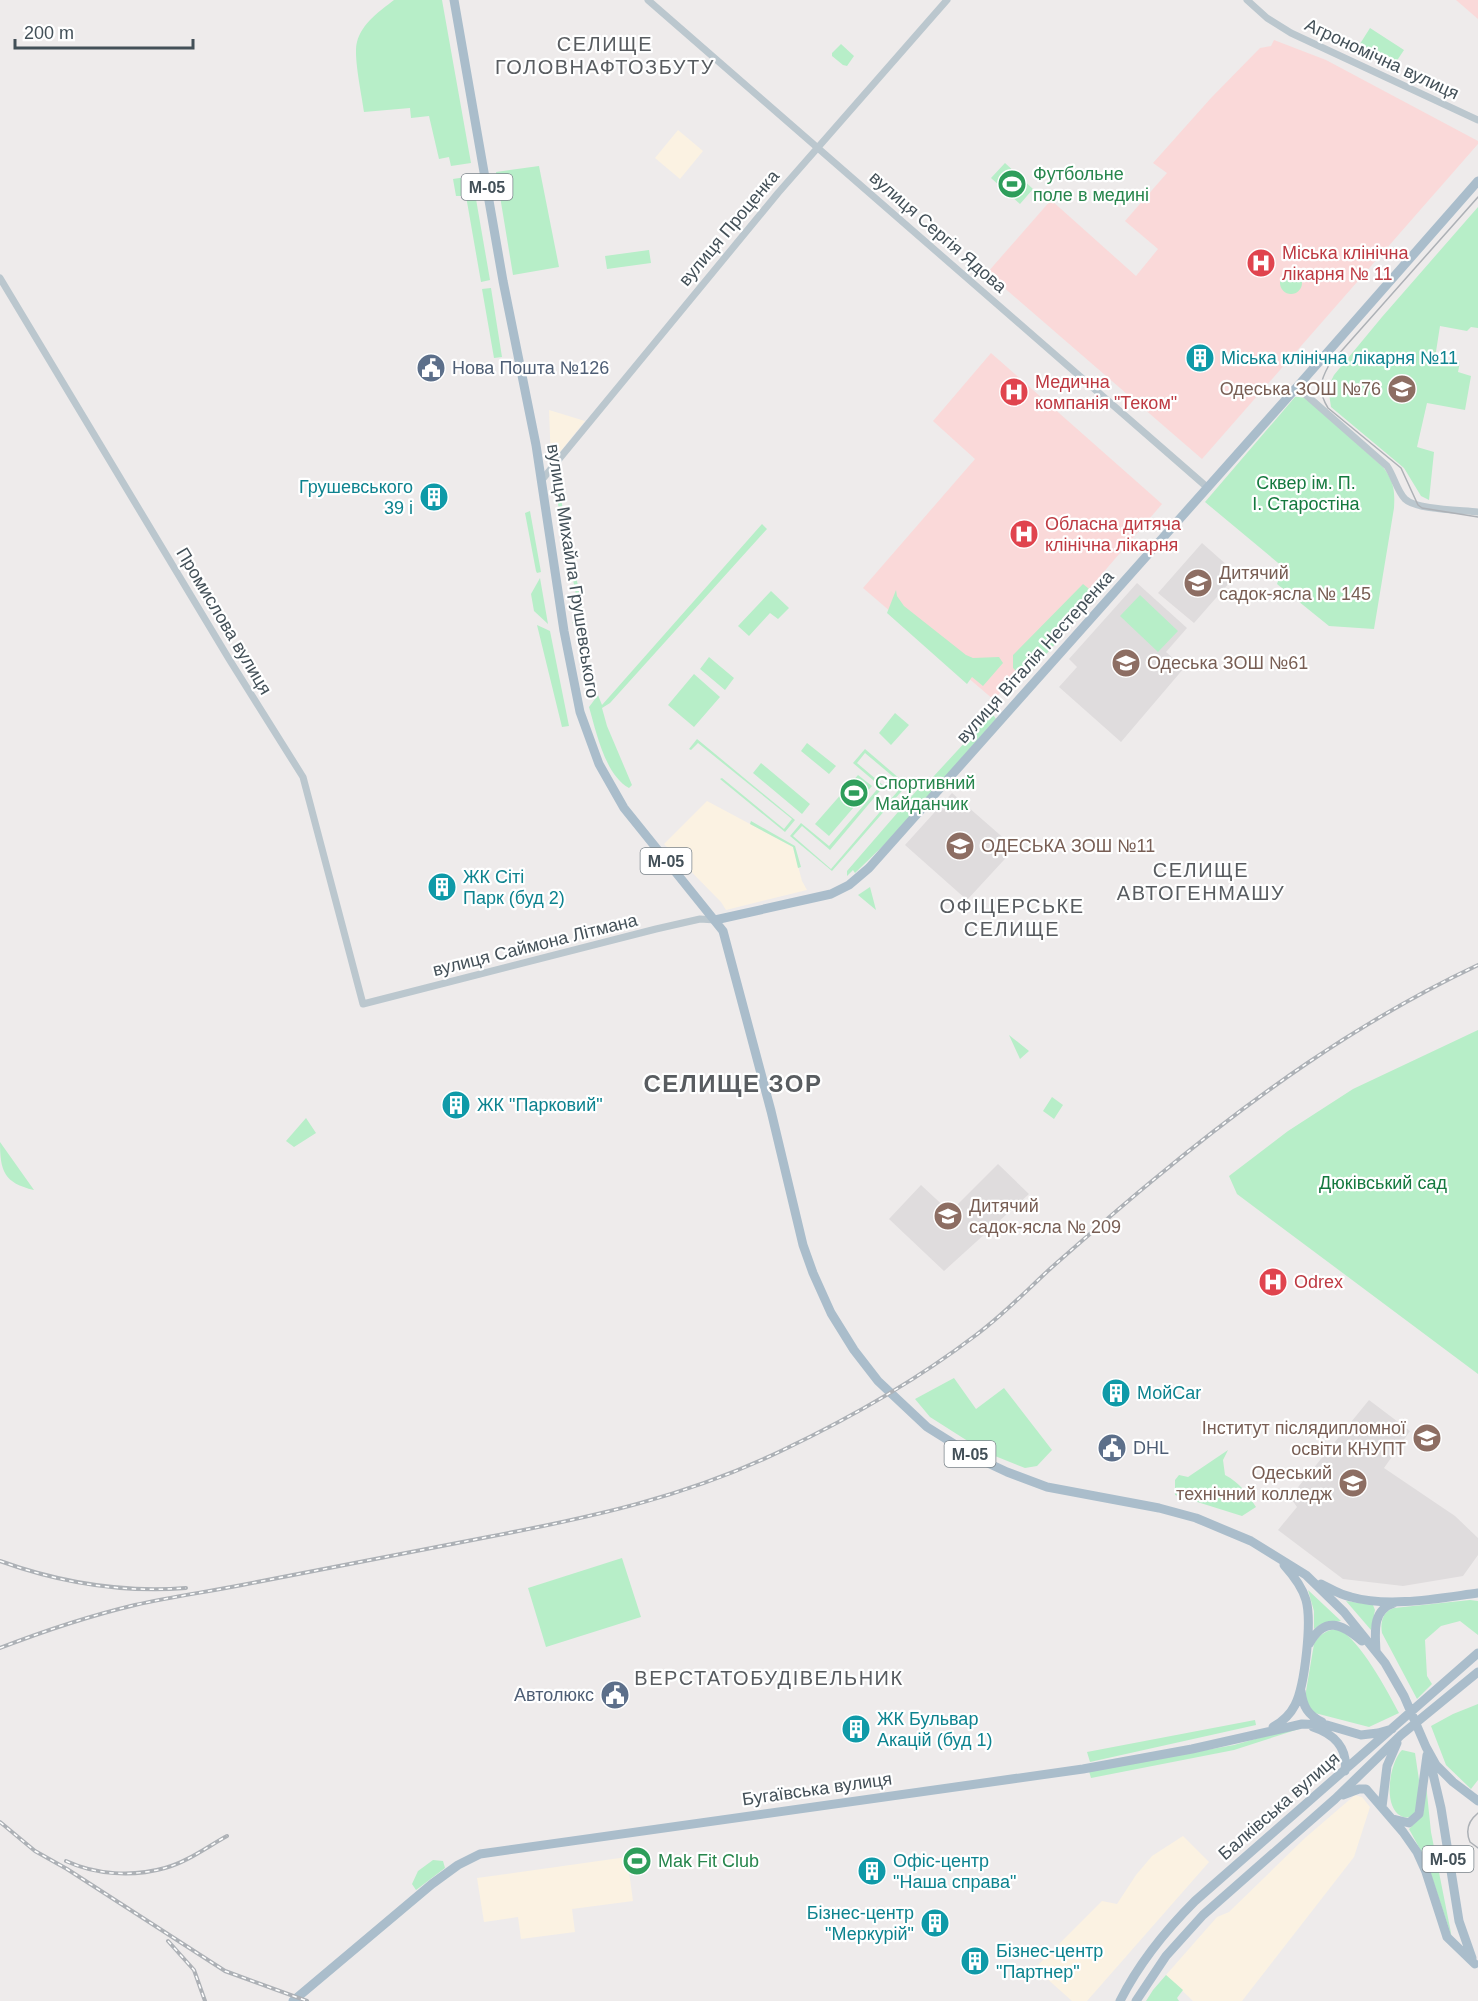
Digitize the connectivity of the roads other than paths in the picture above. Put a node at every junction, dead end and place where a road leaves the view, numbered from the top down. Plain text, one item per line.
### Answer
1 (454, 0) edge
2 (648, 0) edge
3 (947, 0) edge
4 (1247, 0) edge
5 (1478, 120) edge
6 (819, 147) junction
7 (1478, 181) edge
8 (0, 278) edge
9 (1298, 387) junction
10 (541, 481) junction
11 (1208, 488) junction
12 (1478, 512) edge
13 (715, 920) junction
14 (363, 1004) joint
15 (1274, 1554) junction
16 (1306, 1575) junction
17 (1478, 1593) edge
18 (1460, 1595) junction
19 (1478, 1598) edge
20 (1402, 1601) junction
21 (1306, 1649) junction
22 (1377, 1652) junction
23 (1478, 1653) edge
24 (1478, 1672) edge
25 (1301, 1688) junction
26 (1302, 1724) junction
27 (1327, 1725) junction
28 (1392, 1729) junction
29 (1262, 1733) junction
30 (1401, 1735) junction
31 (1427, 1750) junction
32 (1345, 1771) junction
33 (1335, 1799) junction
34 (1478, 1801) edge
35 (1382, 1807) junction
36 (1393, 1819) junction
37 (1477, 1965) edge
38 (293, 2001) edge
39 (1120, 2001) edge
40 (1136, 2001) edge

1 - 10 main road, вулиця Михайла Грушевського / М-05
2 - 6 street, вулиця Сергія Ядова
3 - 6 street, вулиця Проценка
4 - 5 street, Агрономічна вулиця
6 - 10 street, вулиця Проценка
6 - 11 street, вулиця Сергія Ядова
7 - 9 main road, вулиця Віталія Нестеренка
8 - 14 street, Промислова вулиця
9 - 11 main road, вулиця Віталія Нестеренка
9 - 12 street
10 - 13 main road, вулиця Михайла Грушевського / М-05
11 - 13 main road, вулиця Віталія Нестеренка
13 - 14 street, вулиця Саймона Літмана
13 - 15 main road, вулиця Михайла Грушевського / М-05
15 - 16 main road, вулиця Михайла Грушевського / М-05
15 - 21 main road
16 - 20 main road
16 - 22 main road, вулиця Михайла Грушевського / М-05
17 - 18 main road
18 - 19 main road
18 - 20 main road
20 - 22 main road
21 - 22 main road
21 - 25 main road
22 - 31 main road, вулиця Михайла Грушевського / М-05
23 - 28 main road, Балківська вулиця
24 - 30 main road, Балківська вулиця
25 - 27 main road
25 - 29 main road
26 - 27 main road, Бугаївська вулиця
26 - 29 main road, Бугаївська вулиця
26 - 32 main road
27 - 28 main road, Бугаївська вулиця
28 - 32 main road, Балківська вулиця
29 - 38 main road, Бугаївська вулиця
30 - 33 main road, Балківська вулиця
30 - 35 main road
31 - 34 main road
31 - 36 main road
31 - 37 main road, М-05
32 - 39 main road, Балківська вулиця
33 - 35 main road
33 - 40 main road, Балківська вулиця
35 - 36 main road
36 - 37 main road

